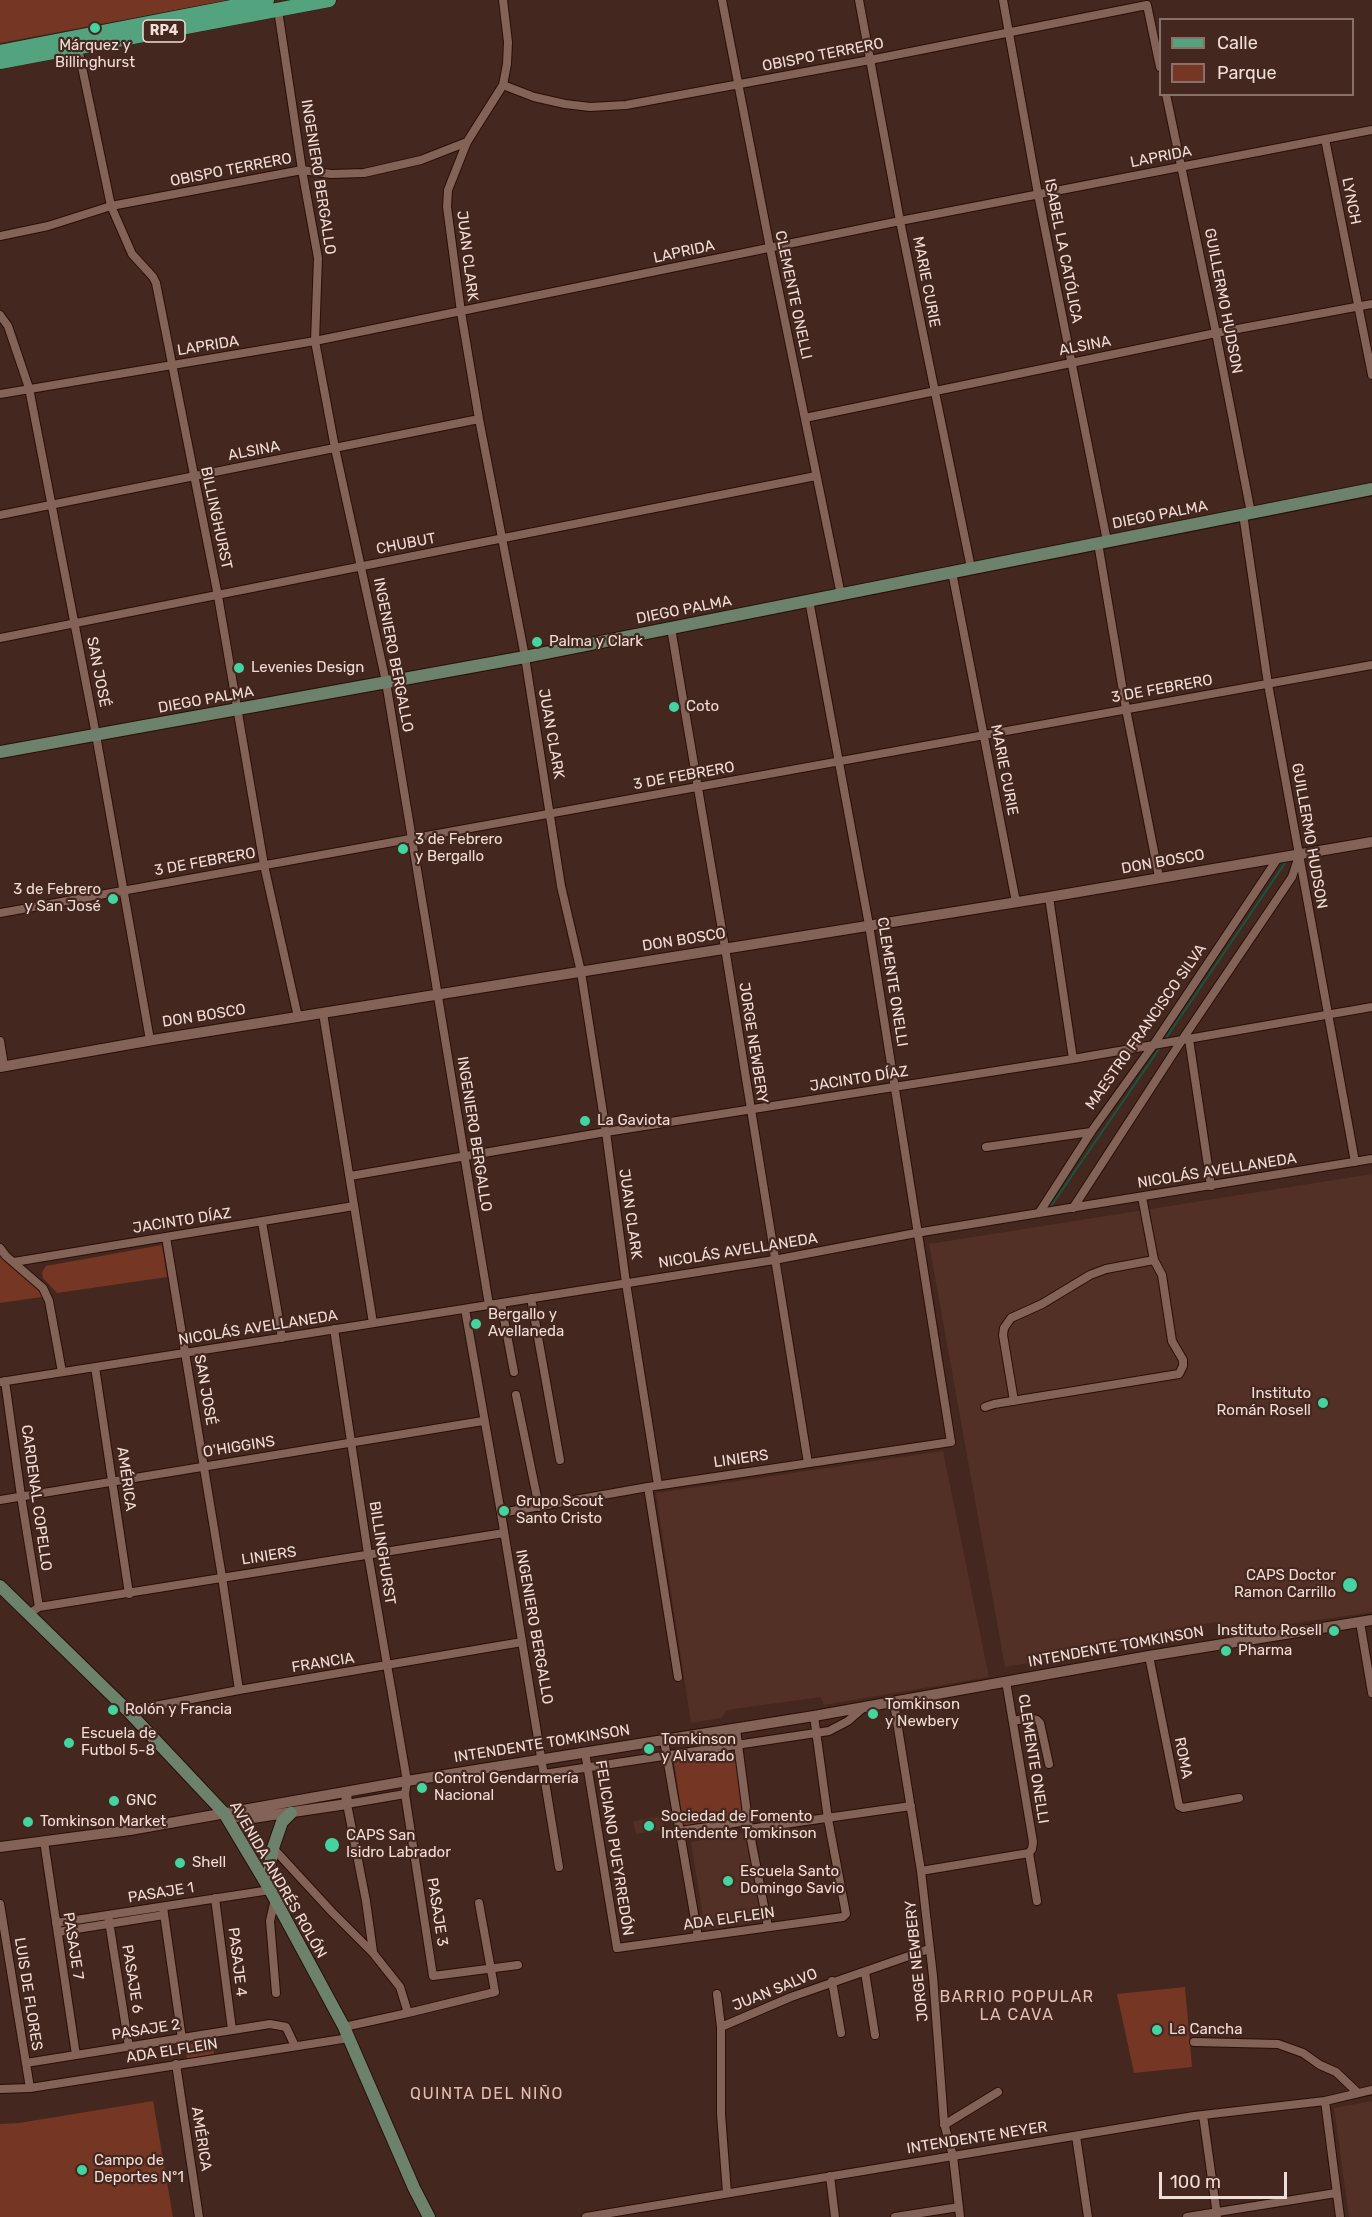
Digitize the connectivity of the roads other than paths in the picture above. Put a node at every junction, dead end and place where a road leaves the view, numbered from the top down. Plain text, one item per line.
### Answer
1 (267, 0) edge
2 (329, 0) edge
3 (503, 0) edge
4 (722, 0) edge
5 (859, 0) edge
6 (1004, 0) edge
7 (278, 10) junction
8 (1010, 33) junction
9 (77, 42) junction
10 (0, 52) edge
11 (1159, 58) edge
12 (870, 60) junction
13 (0, 62) edge
14 (503, 85) junction
15 (738, 85) junction
16 (1166, 96) edge
17 (1372, 130) edge
18 (1325, 139) junction
19 (467, 142) junction
20 (1182, 166) junction
21 (302, 170) junction
22 (1038, 194) junction
23 (111, 206) junction
24 (900, 221) junction
25 (0, 236) edge
26 (770, 248) junction
27 (1372, 304) edge
28 (1358, 307) junction
29 (461, 312) junction
30 (0, 315) edge
31 (1216, 333) junction
32 (315, 341) junction
33 (1071, 362) junction
34 (172, 365) junction
35 (1372, 375) edge
36 (30, 388) junction
37 (934, 390) junction
38 (0, 394) edge
39 (805, 418) junction
40 (479, 419) junction
41 (335, 448) junction
42 (816, 476) junction
43 (194, 477) junction
44 (1372, 489) edge
45 (52, 506) junction
46 (1247, 514) junction
47 (0, 515) edge
48 (502, 539) junction
49 (1103, 542) junction
50 (362, 567) junction
51 (971, 568) junction
52 (952, 572) junction
53 (841, 595) junction
54 (218, 596) junction
55 (809, 600) junction
56 (75, 624) junction
57 (671, 628) junction
58 (0, 638) edge
59 (525, 657) junction
60 (1372, 665) edge
61 (386, 682) junction
62 (1268, 684) junction
63 (238, 709) junction
64 (1126, 709) junction
65 (96, 735) junction
66 (984, 735) junction
67 (0, 752) edge
68 (840, 761) junction
69 (697, 787) junction
70 (551, 813) junction
71 (413, 838) junction
72 (1372, 842) edge
73 (1299, 855) junction
74 (1278, 858) junction
75 (264, 865) junction
76 (1159, 877) junction
77 (124, 890) junction
78 (1049, 897) junction
79 (1016, 902) junction
80 (0, 913) edge
81 (869, 925) junction
82 (725, 948) junction
83 (581, 972) junction
84 (438, 996) junction
85 (1372, 1007) edge
86 (323, 1013) junction
87 (1328, 1014) junction
88 (298, 1017) junction
89 (150, 1040) junction
90 (1183, 1040) junction
91 (0, 1041) edge
92 (1157, 1044) junction
93 (1073, 1059) junction
94 (2, 1066) edge
95 (895, 1087) junction
96 (750, 1110) junction
97 (606, 1132) junction
98 (1090, 1132) junction
99 (986, 1147) dead end
100 (463, 1156) junction
101 (1372, 1159) edge
102 (1355, 1162) junction
103 (350, 1176) junction
104 (1211, 1185) junction
105 (1142, 1197) junction
106 (354, 1206) junction
107 (1073, 1208) junction
108 (1039, 1214) junction
109 (262, 1222) junction
110 (916, 1233) junction
111 (166, 1238) junction
112 (0, 1248) edge
113 (774, 1260) junction
114 (1154, 1260) junction
115 (15, 1262) junction
116 (626, 1283) junction
117 (531, 1298) junction
118 (501, 1303) junction
119 (489, 1305) junction
120 (465, 1309) junction
121 (373, 1323) junction
122 (334, 1329) junction
123 (282, 1338) junction
124 (184, 1353) junction
125 (95, 1367) junction
126 (62, 1372) junction
127 (514, 1372) dead end
128 (3, 1382) edge
129 (516, 1395) dead end
130 (1014, 1401) junction
131 (985, 1407) dead end
132 (483, 1421) junction
133 (351, 1442) junction
134 (951, 1442) joint
135 (560, 1460) dead end
136 (808, 1463) junction
137 (204, 1466) junction
138 (112, 1481) junction
139 (658, 1485) junction
140 (648, 1487) junction
141 (21, 1496) junction
142 (0, 1500) edge
143 (539, 1507) junction
144 (501, 1513) junction
145 (504, 1533) junction
146 (368, 1554) junction
147 (222, 1577) junction
148 (0, 1586) edge
149 (129, 1594) junction
150 (34, 1611) junction
151 (1372, 1620) edge
152 (1360, 1622) junction
153 (522, 1642) junction
154 (1149, 1656) junction
155 (388, 1666) junction
156 (678, 1677) dead end
157 (1006, 1681) junction
158 (239, 1690) junction
159 (1372, 1693) edge
160 (894, 1703) junction
161 (865, 1707) junction
162 (128, 1711) junction
163 (813, 1716) junction
164 (1013, 1720) junction
165 (736, 1728) junction
166 (816, 1733) junction
167 (664, 1740) junction
168 (740, 1745) junction
169 (585, 1752) junction
170 (667, 1756) junction
171 (543, 1759) junction
172 (1049, 1764) dead end
173 (588, 1767) junction
174 (544, 1774) junction
175 (407, 1781) junction
176 (346, 1792) junction
177 (405, 1794) junction
178 (1239, 1798) dead end
179 (346, 1804) junction
180 (911, 1806) junction
181 (224, 1813) junction
182 (291, 1813) junction
183 (828, 1819) junction
184 (749, 1825) junction
185 (680, 1831) junction
186 (44, 1841) junction
187 (0, 1847) edge
188 (273, 1848) junction
189 (1029, 1853) junction
190 (560, 1867) dead end
191 (921, 1871) junction
192 (272, 1895) junction
193 (215, 1898) junction
194 (1037, 1901) dead end
195 (479, 1903) dead end
196 (0, 1904) edge
197 (164, 1911) junction
198 (109, 1920) junction
199 (57, 1927) junction
200 (768, 1927) junction
201 (698, 1937) junction
202 (617, 1948) joint
203 (929, 1948) junction
204 (374, 1953) junction
205 (518, 1965) dead end
206 (490, 1968) junction
207 (865, 1972) junction
208 (832, 1982) junction
209 (276, 1993) dead end
210 (717, 1994) dead end
211 (408, 2013) junction
212 (721, 2027) junction
213 (232, 2030) junction
214 (346, 2033) junction
215 (841, 2033) dead end
216 (875, 2036) dead end
217 (182, 2039) junction
218 (1194, 2042) dead end
219 (295, 2046) junction
220 (129, 2047) junction
221 (76, 2055) junction
222 (26, 2063) junction
223 (176, 2064) junction
224 (30, 2088) junction
225 (0, 2089) edge
226 (1372, 2090) edge
227 (999, 2092) dead end
228 (1357, 2092) junction
229 (1325, 2101) junction
230 (1203, 2115) junction
231 (944, 2125) junction
232 (1076, 2136) junction
233 (953, 2156) junction
234 (830, 2176) junction
235 (727, 2193) junction
236 (1336, 2193) junction
237 (959, 2207) junction
238 (1217, 2215) edge
239 (199, 2217) edge
240 (429, 2217) edge
241 (586, 2217) edge
242 (835, 2217) edge
243 (896, 2217) edge
244 (960, 2217) edge
245 (1088, 2217) edge
246 (1187, 2217) edge
247 (1340, 2217) edge

1 - 9 main road, RP4
2 - 7 main road, RP4
3 - 14 street, JUAN CLARK
4 - 15 street, CLEMENTE ONELLI
5 - 12 street, MARIE CURIE
6 - 8 street, ISABEL LA CATÓLICA
7 - 9 main road, RP4
7 - 21 street, INGENIERO BERGALLO
8 - 11 street, OBISPO TERRERO
8 - 12 street, OBISPO TERRERO
8 - 22 street, ISABEL LA CATÓLICA
9 - 10 main road, RP4
9 - 13 main road, RP4
9 - 23 street, BILLINGHURST
12 - 15 street, OBISPO TERRERO
12 - 24 street, MARIE CURIE
14 - 15 street, OBISPO TERRERO
14 - 19 street, JUAN CLARK
15 - 26 street, CLEMENTE ONELLI
16 - 20 street, GUILLERMO HUDSON
17 - 18 street, LAPRIDA
18 - 20 street, LAPRIDA
18 - 28 street, LYNCH
19 - 21 street, OBISPO TERRERO
19 - 29 street, JUAN CLARK
20 - 22 street, LAPRIDA
20 - 31 street, GUILLERMO HUDSON
21 - 23 street, OBISPO TERRERO
21 - 32 street, INGENIERO BERGALLO
22 - 24 street, LAPRIDA
22 - 33 street, ISABEL LA CATÓLICA
23 - 25 street, OBISPO TERRERO
23 - 34 street, BILLINGHURST
24 - 26 street, LAPRIDA
24 - 37 street, MARIE CURIE
26 - 29 street, LAPRIDA
26 - 39 street, CLEMENTE ONELLI
27 - 28 street, ALSINA
28 - 31 street, ALSINA
28 - 35 street, LYNCH
29 - 32 street, LAPRIDA
29 - 40 street, JUAN CLARK
30 - 36 street, SAN JOSÉ
31 - 33 street, ALSINA
31 - 46 street, GUILLERMO HUDSON
32 - 34 street, LAPRIDA
32 - 41 street, INGENIERO BERGALLO
33 - 37 street, ALSINA
33 - 49 street, ISABEL LA CATÓLICA
34 - 36 street, LAPRIDA
34 - 43 street, BILLINGHURST
36 - 38 street, LAPRIDA
36 - 45 street, SAN JOSÉ
37 - 39 street, ALSINA
37 - 51 street, MARIE CURIE
39 - 42 street, CLEMENTE ONELLI
40 - 41 street, ALSINA
40 - 48 street, JUAN CLARK
41 - 43 street, ALSINA
41 - 50 street, INGENIERO BERGALLO
42 - 48 street, CHUBUT
42 - 53 street, CLEMENTE ONELLI
43 - 45 street, ALSINA
43 - 54 street, BILLINGHURST
44 - 46 main road, DIEGO PALMA
45 - 47 street, ALSINA
45 - 56 street, SAN JOSÉ
46 - 49 main road, DIEGO PALMA
46 - 62 street, GUILLERMO HUDSON
48 - 50 street, CHUBUT
48 - 59 street, JUAN CLARK
49 - 51 main road, DIEGO PALMA
49 - 64 street, ISABEL LA CATÓLICA
50 - 54 street, CHUBUT
50 - 61 street, INGENIERO BERGALLO
51 - 52 main road, DIEGO PALMA
52 - 53 main road, DIEGO PALMA
52 - 66 street, MARIE CURIE
53 - 55 main road, DIEGO PALMA
54 - 56 street, CHUBUT
54 - 63 street, BILLINGHURST
55 - 57 main road, DIEGO PALMA
55 - 68 street, CLEMENTE ONELLI
56 - 58 street, CHUBUT
56 - 65 street, SAN JOSÉ
57 - 59 main road, DIEGO PALMA
57 - 69 street, JORGE NEWBERY
59 - 61 main road, DIEGO PALMA
59 - 70 street, JUAN CLARK
60 - 62 street, 3 DE FEBRERO
61 - 63 main road, DIEGO PALMA
61 - 71 street, INGENIERO BERGALLO
62 - 64 street, 3 DE FEBRERO
62 - 73 street, GUILLERMO HUDSON
63 - 65 main road, DIEGO PALMA
63 - 75 street, BILLINGHURST
64 - 66 street, 3 DE FEBRERO
64 - 76 street, ISABEL LA CATÓLICA
65 - 67 main road, DIEGO PALMA
65 - 77 street, SAN JOSÉ
66 - 68 street, 3 DE FEBRERO
66 - 79 street, MARIE CURIE
68 - 69 street, 3 DE FEBRERO
68 - 81 street, CLEMENTE ONELLI
69 - 70 street, 3 DE FEBRERO
69 - 82 street, JORGE NEWBERY
70 - 71 street, 3 DE FEBRERO
70 - 83 street, JUAN CLARK
71 - 75 street, 3 DE FEBRERO
71 - 84 street, INGENIERO BERGALLO
72 - 73 street, DON BOSCO
73 - 74 street, DON BOSCO
73 - 87 street, GUILLERMO HUDSON
73 - 90 street
74 - 76 street, DON BOSCO
74 - 92 street, MAESTRO FRANCISCO SILVA
75 - 77 street, 3 DE FEBRERO
75 - 88 street, BILLINGHURST
76 - 78 street, DON BOSCO
77 - 80 street, 3 DE FEBRERO
77 - 89 street, SAN JOSÉ
78 - 79 street, DON BOSCO
78 - 93 street
79 - 81 street, DON BOSCO
81 - 82 street, DON BOSCO
81 - 95 street, CLEMENTE ONELLI
82 - 83 street, DON BOSCO
82 - 96 street, JORGE NEWBERY
83 - 84 street, DON BOSCO
83 - 97 street, JUAN CLARK
84 - 86 street, DON BOSCO
84 - 100 street, INGENIERO BERGALLO
85 - 87 street, JACINTO DÍAZ
86 - 88 street, DON BOSCO
86 - 103 street
87 - 90 street, JACINTO DÍAZ
87 - 102 street, GUILLERMO HUDSON
88 - 89 street, DON BOSCO
89 - 94 street, DON BOSCO
90 - 92 street, JACINTO DÍAZ
90 - 104 street
90 - 107 street
91 - 94 street
92 - 93 street, JACINTO DÍAZ
92 - 98 street, MAESTRO FRANCISCO SILVA
93 - 95 street, JACINTO DÍAZ
95 - 96 street, JACINTO DÍAZ
95 - 110 street, CLEMENTE ONELLI
96 - 97 street, JACINTO DÍAZ
96 - 113 street, JORGE NEWBERY
97 - 100 street, JACINTO DÍAZ
97 - 116 street, JUAN CLARK
98 - 99 street
98 - 108 street, MAESTRO FRANCISCO SILVA
100 - 103 street, JACINTO DÍAZ
100 - 119 street, INGENIERO BERGALLO
101 - 102 street, NICOLÁS AVELLANEDA
102 - 104 street, NICOLÁS AVELLANEDA
103 - 106 street
104 - 105 street, NICOLÁS AVELLANEDA
105 - 107 street, NICOLÁS AVELLANEDA
105 - 114 street
106 - 109 street, JACINTO DÍAZ
106 - 121 street
107 - 108 street, NICOLÁS AVELLANEDA
108 - 110 street, NICOLÁS AVELLANEDA
109 - 111 street, JACINTO DÍAZ
109 - 123 street
110 - 113 street, NICOLÁS AVELLANEDA
110 - 134 street, CLEMENTE ONELLI
111 - 115 street, JACINTO DÍAZ
111 - 124 street, SAN JOSÉ
112 - 115 street
113 - 116 street, NICOLÁS AVELLANEDA
113 - 136 street, JORGE NEWBERY
114 - 130 street
114 - 130 street
115 - 126 street
116 - 117 street, NICOLÁS AVELLANEDA
116 - 139 street, JUAN CLARK
117 - 118 street, NICOLÁS AVELLANEDA
117 - 135 street
118 - 119 street, NICOLÁS AVELLANEDA
118 - 127 street
119 - 120 street, NICOLÁS AVELLANEDA
120 - 121 street, NICOLÁS AVELLANEDA
120 - 132 street, INGENIERO BERGALLO
121 - 122 street, NICOLÁS AVELLANEDA
122 - 123 street, NICOLÁS AVELLANEDA
122 - 133 street, BILLINGHURST
123 - 124 street, NICOLÁS AVELLANEDA
124 - 125 street, NICOLÁS AVELLANEDA
124 - 137 street, SAN JOSÉ
125 - 126 street, NICOLÁS AVELLANEDA
125 - 138 street, AMÉRICA
126 - 128 street, NICOLÁS AVELLANEDA
128 - 141 street, CARDENAL COPELLO
129 - 143 street
130 - 131 street
132 - 133 street, O'HIGGINS
132 - 144 street, INGENIERO BERGALLO
133 - 137 street, O'HIGGINS
133 - 146 street, BILLINGHURST
134 - 136 street, LINIERS
136 - 139 street, LINIERS
137 - 138 street, O'HIGGINS
137 - 147 street, SAN JOSÉ
138 - 141 street, O'HIGGINS
138 - 149 street, AMÉRICA
139 - 140 street, LINIERS
140 - 143 street, LINIERS
140 - 156 street
141 - 142 street, O'HIGGINS
141 - 150 street, CARDENAL COPELLO
143 - 144 street, LINIERS
144 - 145 street, INGENIERO BERGALLO
145 - 146 street, LINIERS
145 - 153 street, INGENIERO BERGALLO
146 - 147 street, LINIERS
146 - 155 street, BILLINGHURST
147 - 149 street, LINIERS
147 - 158 street, SAN JOSÉ
148 - 150 main road, AVENIDA ANDRÉS ROLÓN
149 - 150 street, LINIERS
150 - 162 main road, AVENIDA ANDRÉS ROLÓN
151 - 152 street, INTENDENTE TOMKINSON
152 - 154 street, INTENDENTE TOMKINSON
152 - 159 street
153 - 155 street, FRANCIA
153 - 171 street, INGENIERO BERGALLO
154 - 157 street, INTENDENTE TOMKINSON
154 - 178 street, ROMA
155 - 158 street, FRANCIA
155 - 175 street, BILLINGHURST
157 - 160 street, INTENDENTE TOMKINSON
157 - 164 street, CLEMENTE ONELLI
158 - 162 street, FRANCIA
160 - 161 street, INTENDENTE TOMKINSON
160 - 180 street, JORGE NEWBERY
161 - 163 street, INTENDENTE TOMKINSON
161 - 166 street, INTENDENTE TOMKINSON
162 - 181 main road, AVENIDA ANDRÉS ROLÓN
163 - 165 street, INTENDENTE TOMKINSON
163 - 166 street
164 - 172 street
164 - 189 street, CLEMENTE ONELLI
165 - 167 street, INTENDENTE TOMKINSON
165 - 168 street
166 - 168 street, INTENDENTE TOMKINSON
166 - 183 street
167 - 169 street, INTENDENTE TOMKINSON
167 - 170 street
168 - 170 street, INTENDENTE TOMKINSON
168 - 184 street
169 - 171 street, INTENDENTE TOMKINSON
169 - 173 street, FELICIANO PUEYRREDÓN
170 - 173 street, INTENDENTE TOMKINSON
170 - 185 street
171 - 174 street, INGENIERO BERGALLO
171 - 175 street, INTENDENTE TOMKINSON
173 - 174 street, INTENDENTE TOMKINSON
173 - 202 street, FELICIANO PUEYRREDÓN
174 - 190 street, INGENIERO BERGALLO
175 - 176 street, INTENDENTE TOMKINSON
175 - 177 street, PASAJE 3
176 - 179 street
176 - 181 street, INTENDENTE TOMKINSON
177 - 179 street, INTENDENTE TOMKINSON
177 - 206 street, PASAJE 3
179 - 182 street, INTENDENTE TOMKINSON
179 - 204 street
180 - 183 street
180 - 191 street, JORGE NEWBERY
181 - 182 street, INTENDENTE TOMKINSON
181 - 186 street, INTENDENTE TOMKINSON
181 - 192 main road, AVENIDA ANDRÉS ROLÓN
182 - 188 main road
183 - 184 street
183 - 200 street, ADA ELFLEIN
184 - 185 street
184 - 200 street
185 - 201 street
186 - 187 street, INTENDENTE TOMKINSON
186 - 199 street, PASAJE 7
188 - 192 main road
188 - 204 street
189 - 191 street
189 - 194 street
191 - 203 street, JORGE NEWBERY
192 - 193 street, PASAJE 1
192 - 209 street
192 - 214 main road, AVENIDA ANDRÉS ROLÓN
193 - 197 street, PASAJE 1
193 - 213 street, PASAJE 4
195 - 206 street
196 - 222 street, LUIS DE FLORES
197 - 198 street, PASAJE 1
197 - 217 street
198 - 199 street, PASAJE 1
198 - 220 street, PASAJE 6
199 - 221 street, PASAJE 7
200 - 201 street, ADA ELFLEIN
201 - 202 street, ADA ELFLEIN
203 - 207 street, JUAN SALVO
203 - 231 street, JORGE NEWBERY
204 - 211 street
205 - 206 street
206 - 211 street, ADA ELFLEIN
207 - 208 street, JUAN SALVO
207 - 216 street
208 - 212 street, JUAN SALVO
208 - 215 street
210 - 212 street
211 - 214 street, ADA ELFLEIN
212 - 235 street, JUAN SALVO
213 - 217 street, PASAJE 2
213 - 219 street, PASAJE 2
214 - 219 street, ADA ELFLEIN
214 - 240 main road, AVENIDA ANDRÉS ROLÓN
217 - 220 street, PASAJE 2
218 - 228 street
219 - 223 street, ADA ELFLEIN
220 - 221 street, PASAJE 2
221 - 222 street, PASAJE 2
222 - 224 street, LUIS DE FLORES
223 - 224 street, ADA ELFLEIN
223 - 239 street, AMÉRICA
224 - 225 street, ADA ELFLEIN
226 - 228 street, INTENDENTE NEYER
227 - 231 street
228 - 229 street, INTENDENTE NEYER
229 - 230 street, INTENDENTE NEYER
229 - 236 street
230 - 232 street, INTENDENTE NEYER
230 - 238 street
231 - 233 street, JORGE NEWBERY
232 - 233 street, INTENDENTE NEYER
232 - 245 street
233 - 234 street, INTENDENTE NEYER
233 - 237 street, JORGE NEWBERY
234 - 235 street, INTENDENTE NEYER
234 - 242 street
235 - 241 street, INTENDENTE NEYER
236 - 238 street
236 - 247 street
237 - 243 street
237 - 244 street, JORGE NEWBERY
238 - 246 street

